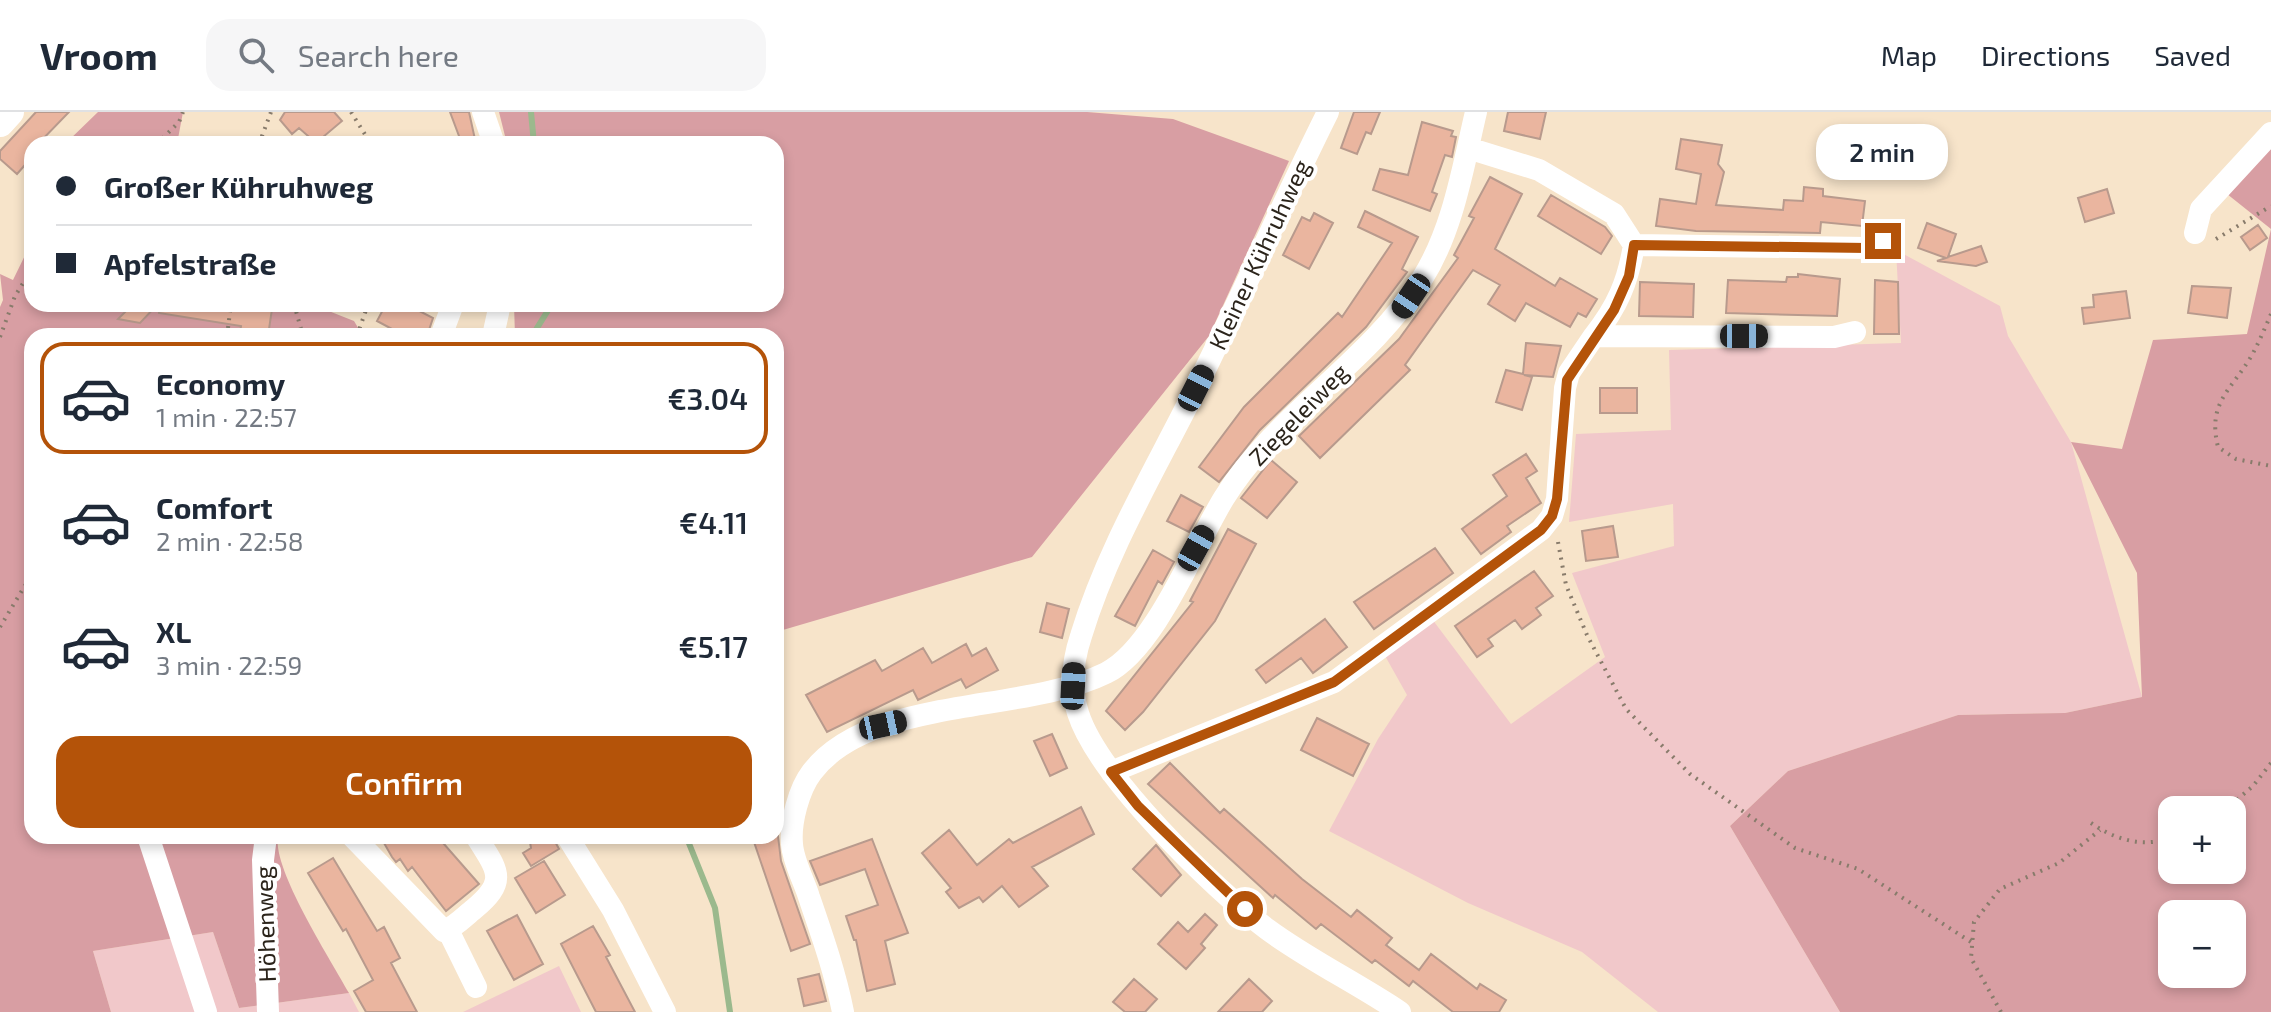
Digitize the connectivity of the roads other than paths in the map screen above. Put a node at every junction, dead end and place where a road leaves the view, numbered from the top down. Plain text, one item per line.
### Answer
1 (10, 112) edge
2 (483, 112) edge
3 (1311, 112) edge
4 (1328, 112) edge
5 (1476, 112) edge
6 (0, 123) edge
7 (2271, 133) edge
8 (492, 136) edge
9 (1468, 148) junction
10 (1292, 184) junction
11 (2195, 233) road end
12 (1883, 241) dead end
13 (1634, 245) junction
14 (1855, 332) dead end
15 (1594, 336) junction
16 (1073, 686) junction
17 (1111, 772) junction
18 (151, 844) edge
19 (265, 844) edge
20 (359, 844) edge
21 (481, 844) edge
22 (572, 844) edge
23 (448, 930) junction
24 (476, 987) dead end
25 (1392, 1009) edge
26 (206, 1012) edge
27 (268, 1012) edge
28 (665, 1012) edge
29 (843, 1012) edge

1 - 6 main road
2 - 8 street
3 - 10 street
4 - 10 street, Kleiner Kühruhweg
5 - 9 street, Ziegeleiweg
7 - 11 street
9 - 13 street
9 - 16 street, Ziegeleiweg
10 - 16 street, Kleiner Kühruhweg
12 - 13 street
13 - 15 street
14 - 15 street
15 - 17 street
16 - 17 street
16 - 29 street, Ziegeleiweg
17 - 25 street
18 - 26 street
19 - 27 street, Höhenweg
20 - 23 street
21 - 23 street
22 - 28 street
23 - 24 street

